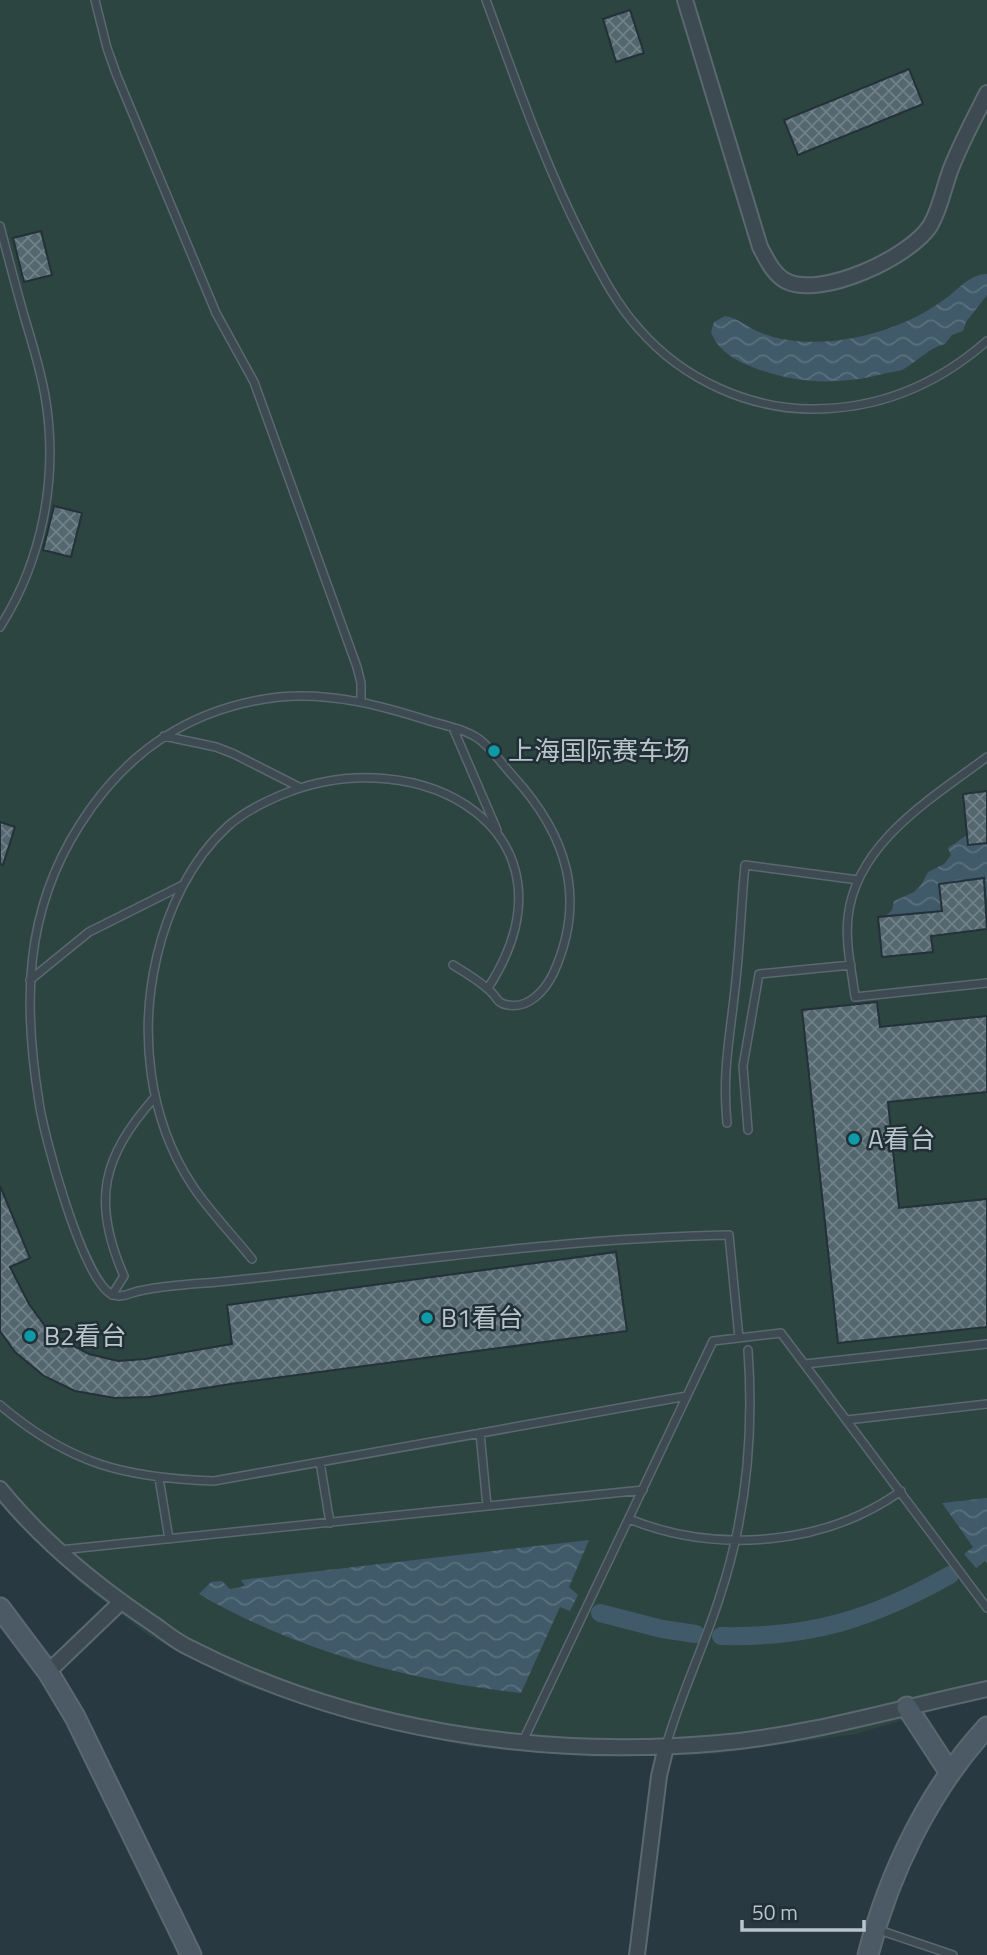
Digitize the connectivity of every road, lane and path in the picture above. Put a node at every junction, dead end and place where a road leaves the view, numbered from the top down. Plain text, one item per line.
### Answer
1 (95, 0) edge
2 (486, 0) edge
3 (685, 0) edge
4 (987, 93) edge
5 (0, 226) edge
6 (987, 341) edge
7 (0, 627) edge
8 (361, 701) junction
9 (453, 728) junction
10 (164, 736) junction
11 (987, 757) edge
12 (299, 788) junction
13 (499, 835) junction
14 (858, 880) junction
15 (184, 885) junction
16 (453, 965) dead end
17 (851, 965) junction
18 (30, 980) junction
19 (987, 983) edge
20 (488, 988) junction
21 (155, 1097) junction
22 (727, 1123) dead end
23 (748, 1130) dead end
24 (252, 1259) dead end
25 (112, 1294) junction
26 (739, 1338) junction
27 (987, 1344) edge
28 (748, 1350) dead end
29 (805, 1364) junction
30 (687, 1396) junction
31 (0, 1405) edge
32 (987, 1405) edge
33 (847, 1420) junction
34 (480, 1433) junction
35 (320, 1462) junction
36 (159, 1478) junction
37 (0, 1489) edge
38 (643, 1490) junction
39 (901, 1491) junction
40 (487, 1506) junction
41 (629, 1519) junction
42 (330, 1522) junction
43 (169, 1539) junction
44 (736, 1539) junction
45 (60, 1550) junction
46 (121, 1602) junction
47 (0, 1608) edge
48 (987, 1608) edge
49 (48, 1672) junction
50 (987, 1689) edge
51 (907, 1707) junction
52 (987, 1727) edge
53 (522, 1743) junction
54 (666, 1747) junction
55 (950, 1773) junction
56 (876, 1929) junction
57 (191, 1955) edge
58 (637, 1955) edge
59 (867, 1955) edge
60 (953, 1955) edge

1 - 8 lane
2 - 6 lane
3 - 4 street
5 - 7 lane
8 - 9 lane
8 - 10 lane
9 - 13 lane
9 - 20 lane
10 - 12 lane
10 - 18 lane
11 - 14 lane
12 - 13 lane
12 - 15 lane
13 - 20 lane
14 - 17 lane
14 - 22 lane
15 - 18 lane
15 - 21 lane
16 - 20 lane
17 - 19 lane
17 - 23 lane
18 - 25 lane
21 - 24 lane
21 - 25 lane
25 - 26 lane
26 - 29 lane
26 - 30 lane
27 - 29 lane
28 - 44 lane
29 - 33 lane
30 - 34 lane
30 - 38 lane
31 - 36 lane
32 - 33 lane
33 - 39 lane
34 - 35 lane
34 - 40 lane
35 - 36 lane
35 - 42 lane
36 - 43 lane
37 - 45 street
38 - 40 lane
38 - 41 lane
39 - 44 lane
39 - 48 lane
40 - 42 lane
41 - 44 lane
41 - 53 lane
42 - 43 lane
43 - 45 lane
44 - 54 lane
45 - 46 street
46 - 49 street
46 - 53 street
47 - 49 street
49 - 57 street
50 - 51 street
51 - 54 street
51 - 55 street
52 - 55 street
53 - 54 street
54 - 58 street
55 - 56 street
56 - 59 street
56 - 60 lane

